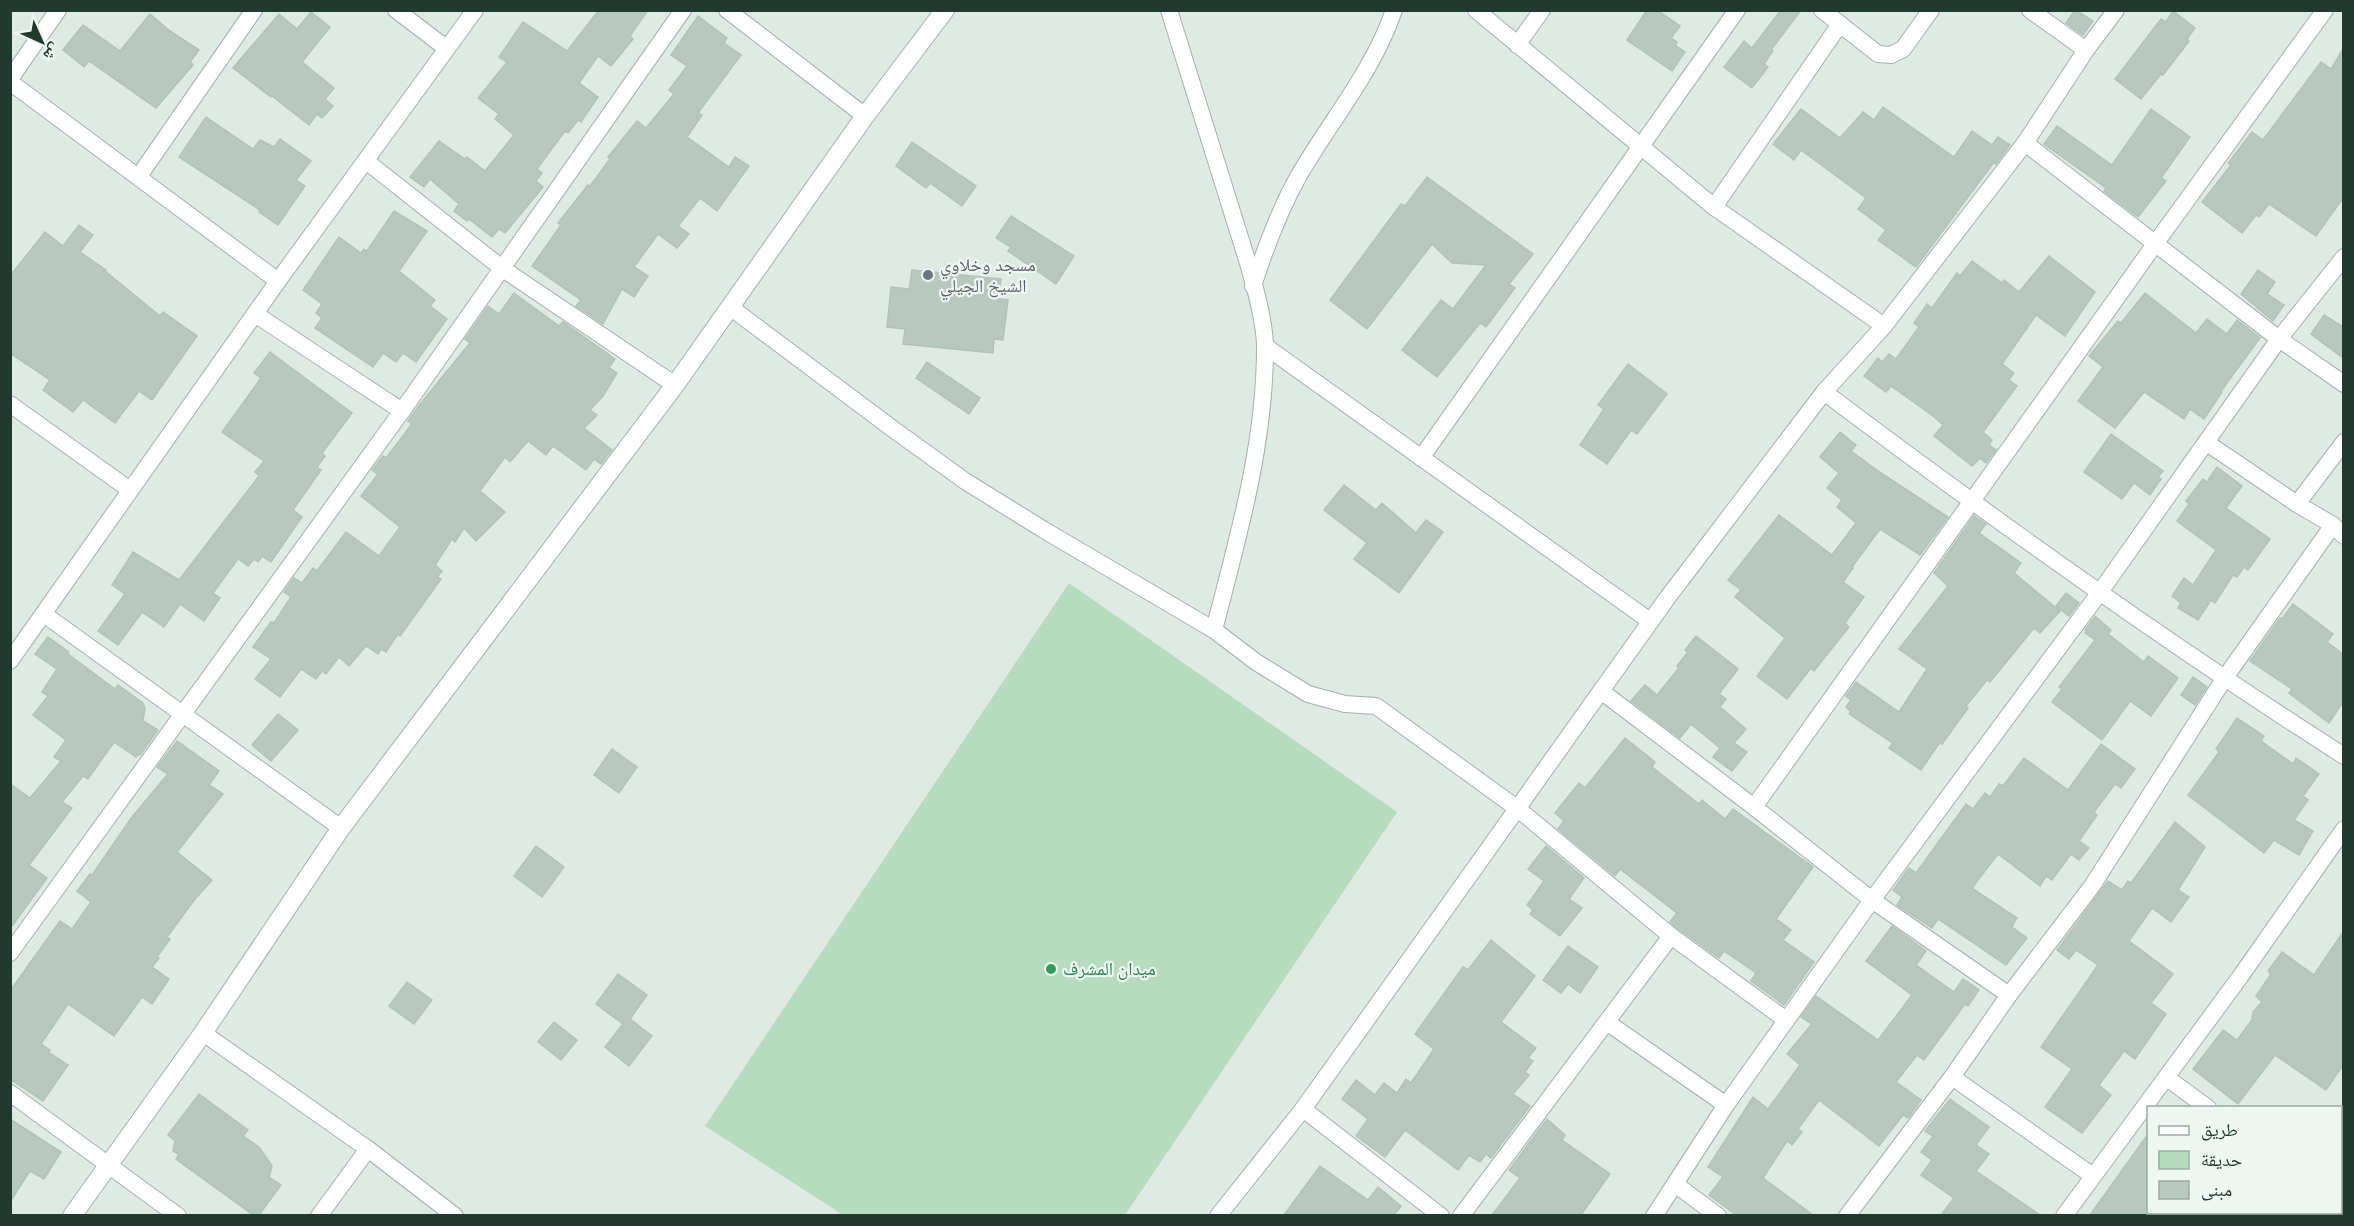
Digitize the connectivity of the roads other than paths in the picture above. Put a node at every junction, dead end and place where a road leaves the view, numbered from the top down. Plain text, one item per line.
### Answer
1 (58, 10) edge
2 (254, 10) edge
3 (396, 10) edge
4 (475, 10) edge
5 (683, 10) edge
6 (727, 10) edge
7 (945, 10) edge
8 (1169, 10) edge
9 (1394, 10) edge
10 (1476, 10) edge
11 (1542, 10) edge
12 (1737, 10) edge
13 (1822, 10) edge
14 (1931, 10) edge
15 (2030, 10) edge
16 (2116, 10) edge
17 (2325, 10) edge
18 (1840, 24) junction
19 (1517, 45) junction
20 (446, 48) junction
21 (2086, 50) junction
22 (10, 80) edge
23 (865, 116) junction
24 (2025, 143) junction
25 (1642, 148) junction
26 (366, 161) junction
27 (139, 176) junction
28 (1714, 207) junction
29 (2155, 244) junction
30 (2343, 257) edge
31 (503, 269) junction
32 (278, 281) junction
33 (1253, 287) junction
34 (730, 307) junction
35 (255, 314) junction
36 (1884, 327) junction
37 (2279, 339) junction
38 (1265, 346) junction
39 (2343, 384) edge
40 (675, 385) junction
41 (1824, 392) junction
42 (10, 404) edge
43 (402, 411) junction
44 (2343, 442) edge
45 (2207, 443) junction
46 (1421, 458) junction
47 (130, 490) junction
48 (1972, 503) junction
49 (2297, 504) junction
50 (2338, 530) edge
51 (2100, 592) junction
52 (45, 615) junction
53 (1650, 621) junction
54 (1214, 630) junction
55 (10, 662) edge
56 (2224, 679) junction
57 (1601, 690) junction
58 (183, 714) junction
59 (2343, 756) edge
60 (1754, 807) junction
61 (1518, 809) junction
62 (341, 828) junction
63 (2343, 829) edge
64 (1872, 900) junction
65 (1671, 936) junction
66 (10, 953) edge
67 (2009, 996) junction
68 (1786, 1020) junction
69 (1608, 1023) junction
70 (203, 1034) junction
71 (1952, 1077) junction
72 (2167, 1078) junction
73 (10, 1093) edge
74 (1726, 1105) junction
75 (2207, 1106) edge
76 (1303, 1109) junction
77 (368, 1149) junction
78 (109, 1166) junction
79 (2093, 1176) junction
80 (1675, 1184) junction
81 (72, 1215) edge
82 (178, 1215) edge
83 (319, 1215) edge
84 (455, 1215) edge
85 (1218, 1215) edge
86 (1441, 1215) edge
87 (1461, 1215) edge
88 (1654, 1215) edge
89 (1718, 1215) edge
90 (1847, 1215) edge
91 (2064, 1215) edge

1 - 22 street
2 - 27 street
3 - 20 street
4 - 20 street
5 - 31 street
6 - 23 street
7 - 23 street
8 - 33 street
9 - 33 street
10 - 19 street
11 - 19 street
12 - 25 street
13 - 18 street
14 - 18 street
15 - 21 street
16 - 21 street
17 - 29 street
18 - 28 street
19 - 25 street
20 - 26 street
21 - 24 street
22 - 27 street
23 - 34 street
24 - 29 street
24 - 36 street
25 - 28 street
25 - 46 street
26 - 31 street
26 - 32 street
27 - 32 street
28 - 36 street
29 - 37 street
29 - 48 street
30 - 37 street
31 - 40 street
31 - 43 street
32 - 35 street
33 - 38 street
34 - 40 street
34 - 54 street
35 - 43 street
35 - 47 street
36 - 41 street
37 - 39 street
37 - 45 street
38 - 46 street
38 - 54 street
40 - 62 street
41 - 48 street
41 - 53 street
42 - 47 street
43 - 58 street
44 - 49 street
45 - 49 street
45 - 51 street
46 - 53 street
47 - 52 street
48 - 51 street
48 - 60 street
49 - 50 street
50 - 56 street
51 - 56 street
51 - 64 street
52 - 55 street
52 - 58 street
53 - 57 street
54 - 61 street
56 - 59 street
56 - 67 street
57 - 60 street
57 - 61 street
58 - 62 street
58 - 66 street
60 - 64 street
61 - 65 street
61 - 76 street
62 - 70 street
63 - 72 street
64 - 67 street
64 - 68 street
65 - 68 street
65 - 69 street
67 - 71 street
68 - 74 street
69 - 74 street
69 - 87 street
70 - 77 street
70 - 78 street
71 - 79 street
71 - 90 street
72 - 75 street
72 - 79 street
73 - 78 street
74 - 80 street
76 - 85 street
76 - 86 street
77 - 83 street
77 - 84 street
78 - 81 street
78 - 82 street
79 - 91 street
80 - 88 street
80 - 89 street

